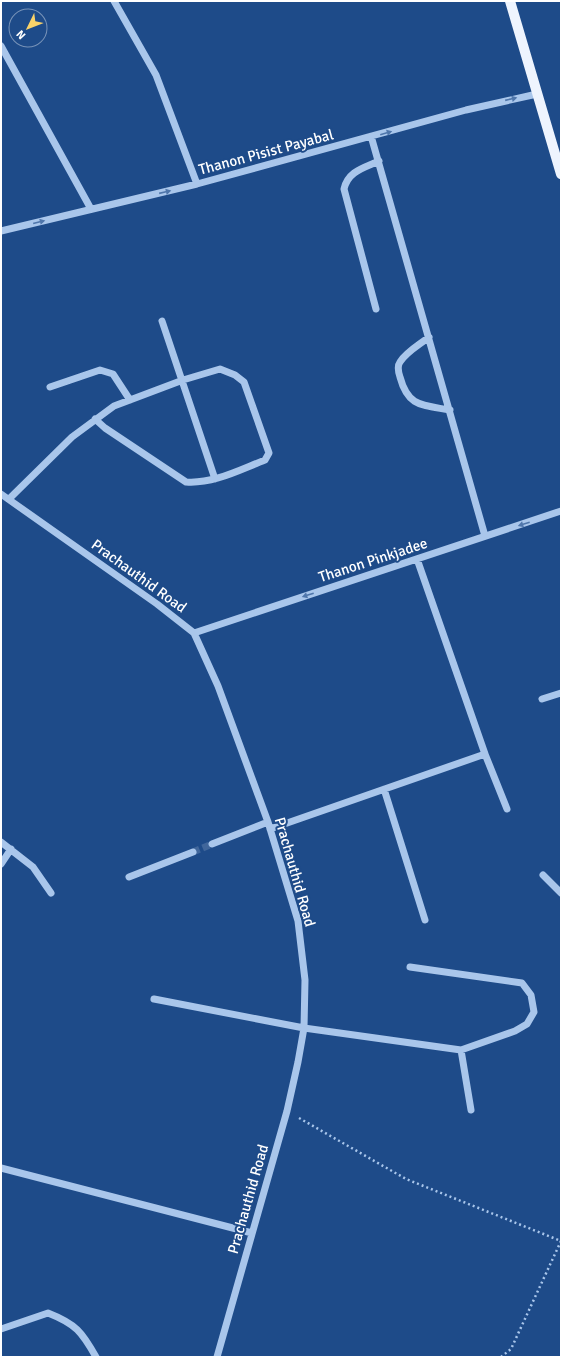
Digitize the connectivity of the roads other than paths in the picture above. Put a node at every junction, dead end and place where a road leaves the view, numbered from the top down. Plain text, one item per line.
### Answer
1 (114, 1) edge
2 (510, 1) edge
3 (1, 46) edge
4 (537, 94) junction
5 (371, 136) junction
6 (559, 160) edge
7 (378, 161) junction
8 (561, 174) edge
9 (196, 184) junction
10 (91, 209) junction
11 (1, 231) edge
12 (376, 308) dead end
13 (162, 321) dead end
14 (429, 337) junction
15 (183, 380) junction
16 (50, 387) dead end
17 (130, 400) junction
18 (450, 410) junction
19 (95, 419) junction
20 (215, 479) junction
21 (1, 494) edge
22 (9, 499) junction
23 (561, 511) edge
24 (485, 536) junction
25 (417, 559) junction
26 (194, 633) junction
27 (561, 693) edge
28 (542, 699) dead end
29 (486, 754) junction
30 (384, 789) junction
31 (507, 810) dead end
32 (269, 826) junction
33 (1, 842) edge
34 (212, 844) tunnel mouth
35 (11, 849) junction
36 (193, 852) tunnel mouth
37 (1, 864) edge
38 (543, 875) dead end
39 (129, 877) dead end
40 (51, 893) dead end
41 (561, 893) edge
42 (425, 920) dead end
43 (410, 966) dead end
44 (154, 999) dead end
45 (304, 1028) junction
46 (461, 1050) junction
47 (471, 1110) dead end
48 (1, 1168) edge
49 (252, 1233) junction
50 (1, 1329) edge
51 (96, 1357) edge
52 (217, 1357) edge

1 - 9 street
2 - 4 main road
3 - 10 street
5 -> 4 street, Thanon Pisist Payabal
4 - 6 main road
5 - 7 street
5 - 9 street, Thanon Pisist Payabal
6 - 8 main road
7 - 12 street
7 - 14 street
10 -> 9 street, Thanon Pisist Payabal
11 -> 10 street, Thanon Pisist Payabal
13 - 15 street
14 - 18 street
14 - 18 street
15 - 17 street
15 - 20 street
15 - 20 street
16 - 17 street
17 - 19 street
18 - 24 street
19 - 20 street
19 - 22 street
21 - 22 street, Prachauthid Road
22 - 26 street, Prachauthid Road
23 -> 24 street, Thanon Pinkjadee
24 - 25 street, Thanon Pinkjadee
25 -> 26 street, Thanon Pinkjadee
25 - 29 street
26 - 32 street, Prachauthid Road
27 - 28 street
29 - 30 street
29 - 31 street
30 - 32 street
30 - 42 street
32 - 34 street
32 - 45 street, Prachauthid Road
33 - 35 street
35 - 37 street
35 - 40 street
36 - 39 street
38 - 41 street
43 - 46 street
44 - 45 street
45 - 46 street
45 - 49 street, Prachauthid Road
46 - 47 street
48 - 49 street
49 - 52 street, Prachauthid Road
50 - 51 street

